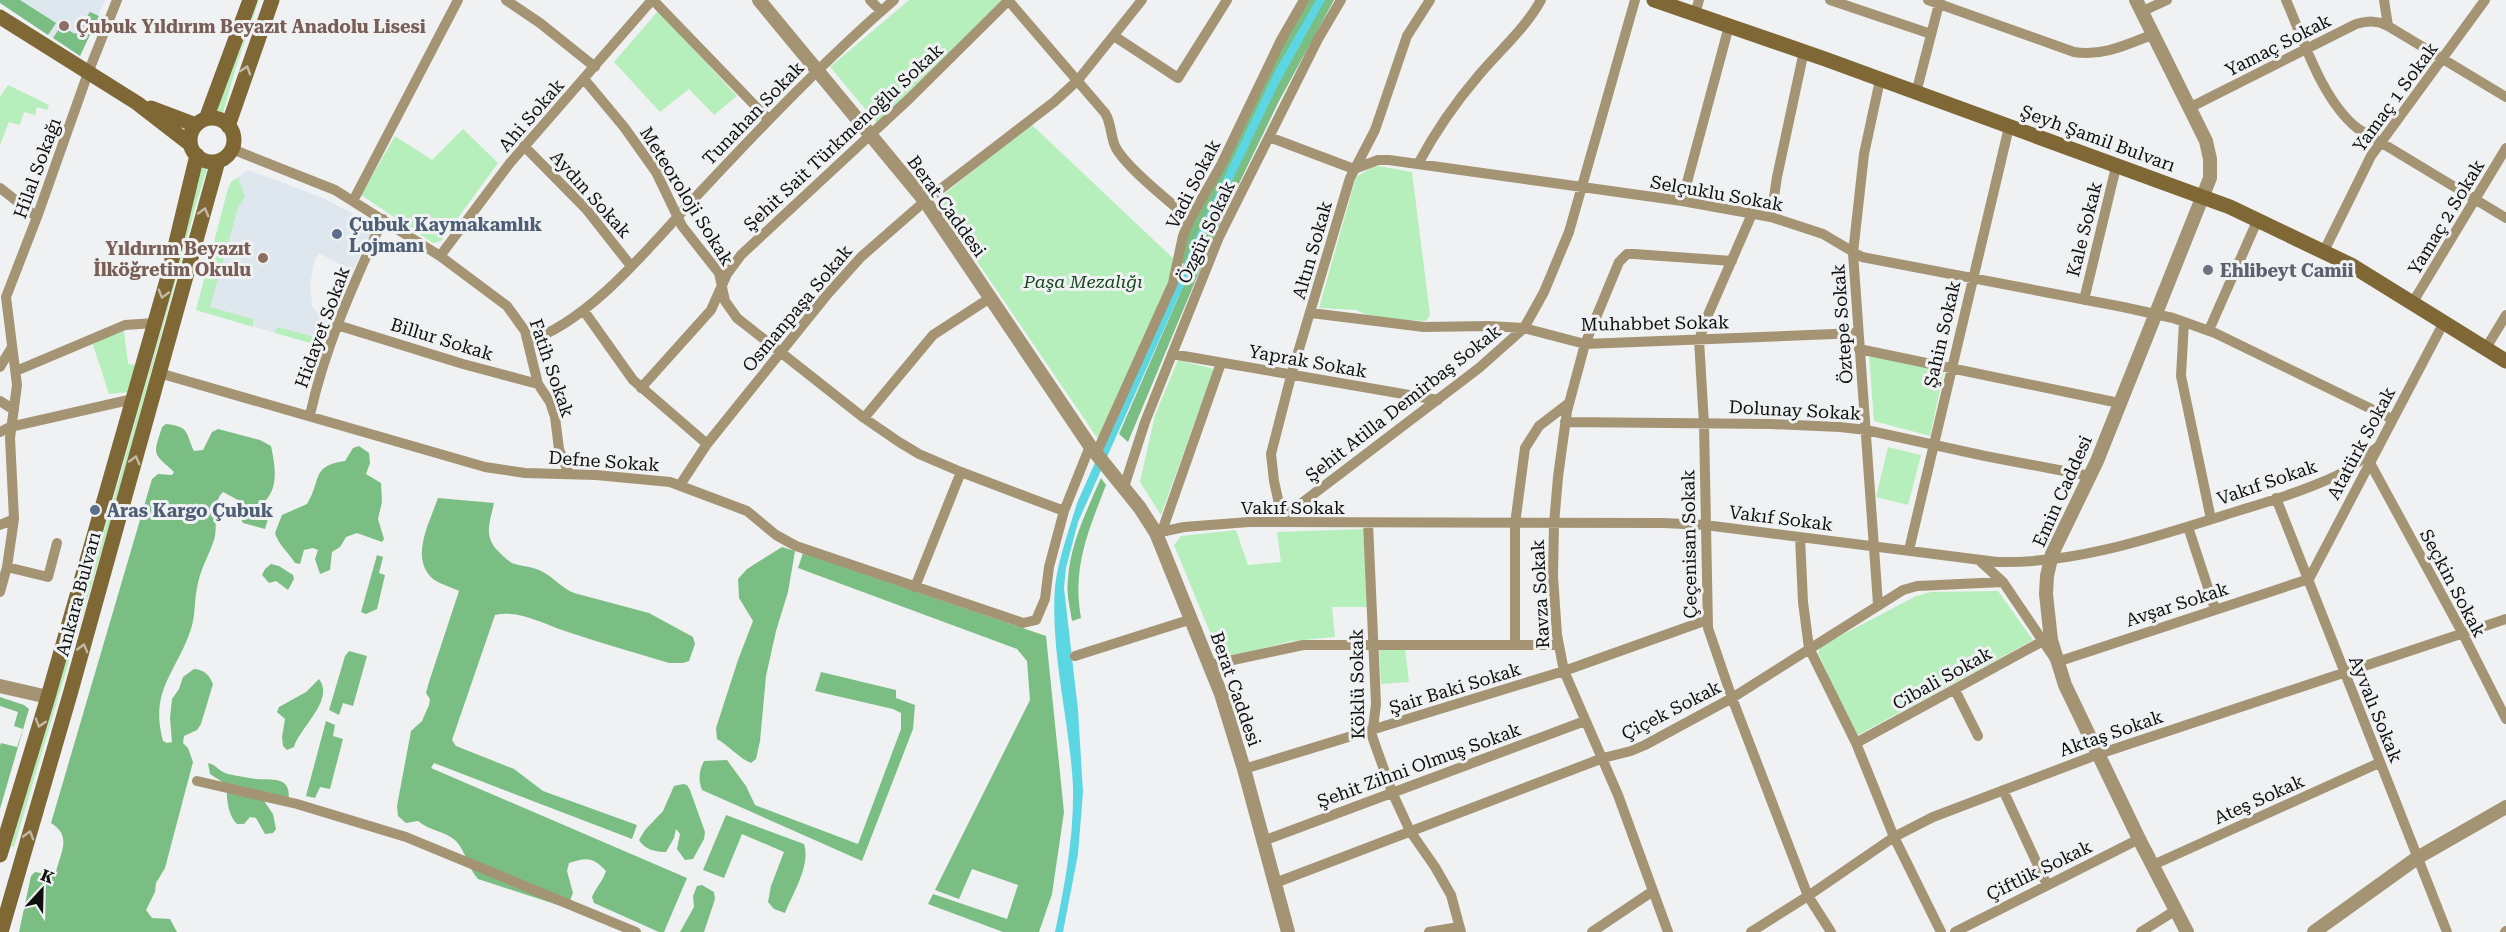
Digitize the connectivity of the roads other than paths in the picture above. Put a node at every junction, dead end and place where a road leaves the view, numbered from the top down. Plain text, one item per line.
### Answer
1 (117, 0) edge
2 (250, 0) edge
3 (272, 0) edge
4 (458, 0) edge
5 (506, 0) edge
6 (652, 0) edge
7 (870, 0) edge
8 (894, 0) edge
9 (1008, 0) edge
10 (1142, 0) edge
11 (1227, 0) edge
12 (1304, 0) edge
13 (1341, 0) edge
14 (1430, 0) edge
15 (1541, 0) edge
16 (1635, 0) edge
17 (1654, 0) edge
18 (1830, 0) edge
19 (2167, 0) edge
20 (2286, 0) edge
21 (2384, 0) edge
22 (2485, 0) edge
23 (1935, 1) edge
24 (766, 3) edge
25 (2140, 5) edge
26 (1697, 7) edge
27 (881, 11) junction
28 (0, 17) edge
29 (1729, 26) junction
30 (2388, 26) junction
31 (1931, 34) junction
32 (2154, 34) junction
33 (1114, 36) junction
34 (2308, 50) junction
35 (1804, 51) junction
36 (2443, 59) junction
37 (595, 67) junction
38 (818, 70) junction
39 (88, 73) junction
40 (584, 79) junction
41 (1078, 80) junction
42 (1880, 80) junction
43 (1916, 93) junction
44 (2506, 98) edge
45 (136, 103) junction
46 (2190, 107) junction
47 (769, 120) junction
48 (201, 122) junction
49 (228, 126) junction
50 (2009, 127) junction
51 (871, 136) junction
52 (1269, 137) junction
53 (2381, 142) junction
54 (524, 146) junction
55 (2506, 148) edge
56 (232, 149) junction
57 (194, 150) junction
58 (218, 161) junction
59 (1418, 164) junction
60 (2116, 166) junction
61 (1354, 169) junction
62 (0, 188) edge
63 (1581, 188) junction
64 (2204, 197) junction
65 (2476, 199) junction
66 (353, 201) junction
67 (925, 201) junction
68 (1682, 201) junction
69 (1752, 214) junction
70 (37, 217) junction
71 (677, 217) junction
72 (1771, 217) junction
73 (2506, 218) edge
74 (383, 219) junction
75 (1190, 219) junction
76 (2258, 219) junction
77 (2324, 251) junction
78 (1853, 253) junction
79 (440, 256) junction
80 (1732, 261) junction
81 (631, 266) junction
82 (1972, 279) junction
83 (721, 288) junction
84 (3, 297) edge
85 (990, 298) junction
86 (2084, 300) junction
87 (2413, 302) junction
88 (584, 311) junction
89 (1311, 313) junction
90 (2155, 314) junction
91 (2506, 315) edge
92 (2184, 322) junction
93 (2444, 322) junction
94 (155, 323) junction
95 (337, 325) junction
96 (1524, 328) junction
97 (2209, 330) junction
98 (1858, 333) junction
99 (1700, 340) junction
100 (528, 341) junction
101 (1585, 344) junction
102 (12, 347) junction
103 (2486, 348) junction
104 (1860, 350) junction
105 (780, 353) junction
106 (1172, 354) junction
107 (2506, 361) edge
108 (1221, 363) junction
109 (0, 368) edge
110 (1951, 368) junction
111 (16, 371) junction
112 (159, 373) junction
113 (1291, 376) junction
114 (538, 384) junction
115 (641, 388) junction
116 (133, 399) junction
117 (1438, 400) junction
118 (0, 401) edge
119 (1569, 402) junction
120 (2119, 403) junction
121 (14, 410) junction
122 (310, 415) junction
123 (864, 418) junction
124 (2392, 419) junction
125 (1565, 422) junction
126 (1704, 423) junction
127 (5, 429) edge
128 (1866, 430) junction
129 (707, 444) junction
130 (1932, 445) junction
131 (2379, 446) junction
132 (1093, 450) junction
133 (2370, 463) junction
134 (961, 472) junction
135 (569, 474) junction
136 (2090, 476) junction
137 (680, 485) junction
138 (1124, 487) junction
139 (2276, 498) junction
140 (1064, 511) junction
141 (14, 519) junction
142 (2211, 519) junction
143 (1282, 520) junction
144 (1368, 523) junction
145 (1515, 524) junction
146 (1554, 524) junction
147 (0, 525) edge
148 (1705, 525) junction
149 (2188, 527) junction
150 (1159, 532) junction
151 (1800, 537) junction
152 (57, 543) dead end
153 (1873, 545) junction
154 (1909, 550) junction
155 (1977, 560) junction
156 (2050, 560) junction
157 (7, 567) junction
158 (2309, 579) junction
159 (2003, 582) junction
160 (915, 587) junction
161 (0, 592) edge
162 (1878, 604) junction
163 (2215, 609) junction
164 (1192, 619) junction
165 (2506, 619) edge
166 (1707, 620) junction
167 (1031, 623) joint
168 (2462, 632) junction
169 (2043, 641) junction
170 (1373, 644) junction
171 (1515, 644) junction
172 (1558, 645) junction
173 (1809, 648) junction
174 (1075, 656) dead end
175 (2057, 662) junction
176 (1210, 665) junction
177 (1564, 671) junction
178 (2343, 672) junction
179 (0, 686) edge
180 (1955, 690) junction
181 (48, 697) junction
182 (1732, 698) junction
183 (2506, 719) edge
184 (1586, 721) junction
185 (1372, 730) junction
186 (1978, 736) dead end
187 (1856, 743) junction
188 (2099, 754) junction
189 (1603, 758) junction
190 (2379, 763) junction
191 (1244, 769) junction
192 (197, 781) dead end
193 (2003, 790) junction
194 (1392, 792) junction
195 (2506, 807) edge
196 (1410, 831) junction
197 (1894, 837) junction
198 (2139, 839) junction
199 (1263, 841) junction
200 (0, 855) edge
201 (2417, 858) junction
202 (2153, 866) junction
203 (1275, 883) junction
204 (2047, 885) junction
205 (1653, 891) junction
206 (1808, 896) junction
207 (2176, 910) junction
208 (1460, 930) edge
209 (1, 932) edge
210 (636, 932) edge
211 (1288, 932) edge
212 (1430, 932) edge
213 (1592, 932) edge
214 (1668, 932) edge
215 (1751, 932) edge
216 (1831, 932) edge
217 (1941, 932) edge
218 (1955, 932) edge
219 (2141, 932) edge
220 (2187, 932) edge
221 (2314, 932) edge
222 (2447, 932) edge

1 - 39 street, Hilal Sokağı
2 - 48 main road
49 -> 3 main road
4 - 66 street
5 - 37 street
6 - 37 street, Ahi Sokak
6 - 47 street
7 - 27 street
8 - 27 street, Tunahan Sokak
9 - 41 street
9 - 51 street, Şehit Sait Türkmenoğlu Sokak
10 - 33 street, Osmanpaşa Sokak
11 - 33 street
12 - 75 street, Vadi Sokak
13 - 52 street, Özgür Sokak
14 - 61 street, Altın Sokak
15 - 59 street
16 - 63 street, Şehit Atilla Demirbaş Sokak
17 - 26 main road, Şeyh Şamil Bulvarı
18 - 31 street
19 - 25 street
20 - 34 street
21 - 30 street
22 - 36 street, Yamaç 1 Sokak
23 - 31 street
23 - 32 street
24 - 38 street, Berat Caddesi
25 - 32 street, Emin Caddesi
26 - 29 main road, Şeyh Şamil Bulvarı
27 - 38 street, Tunahan Sokak
28 - 39 main road
29 - 35 main road, Şeyh Şamil Bulvarı
29 - 68 street
30 - 34 street, Yamaç Sokak
30 - 36 street, Yamaç Sokak
31 - 43 street
32 - 46 street, Emin Caddesi
33 - 41 street, Osmanpaşa Sokak
34 - 46 street, Yamaç Sokak
34 - 53 street
35 - 42 main road, Şeyh Şamil Bulvarı
35 - 72 street
36 - 44 street, Yamaç Sokak
36 - 53 street, Yamaç 1 Sokak
37 - 40 street, Ahi Sokak
38 - 47 street, Tunahan Sokak
38 - 51 street, Berat Caddesi
39 - 45 main road
39 - 70 street, Hilal Sokağı
40 - 54 street, Ahi Sokak
40 - 71 street, Meteoroloji Sokak
41 - 67 street, Osmanpaşa Sokak
41 - 75 street
42 - 43 main road, Şeyh Şamil Bulvarı
42 - 78 street, Öztepe Sokak
43 - 50 main road, Şeyh Şamil Bulvarı
45 - 48 main road
45 - 57 main road
46 - 64 street, Emin Caddesi
47 - 71 street, Tunahan Sokak
48 - 49 main road
48 - 57 main road
49 - 56 main road
50 - 60 main road, Şeyh Şamil Bulvarı
50 - 82 street, Şahin Sokak
51 - 67 street, Berat Caddesi
51 - 83 street, Şehit Sait Türkmenoğlu Sokak
52 - 61 street
52 - 106 street, Özgür Sokak
53 - 65 street
53 - 77 street, Yamaç 1 Sokak
54 - 79 street, Ahi Sokak
54 - 81 street, Aydın Sokak
55 - 65 street, Yamaç 2 Sokak
56 - 58 main road
56 - 66 street, Fatih Sokak
57 - 58 main road
57 -> 94 main road, Ankara Bulvarı
112 -> 58 main road, Ankara Bulvarı
59 - 61 street, Selçuklu Sokak
59 - 63 street, Selçuklu Sokak
60 - 64 main road, Şeyh Şamil Bulvarı
60 - 86 street, Kale Sokak
61 - 89 street, Altın Sokak
62 - 70 street
63 - 68 street, Selçuklu Sokak
63 - 96 street, Şehit Atilla Demirbaş Sokak
64 - 76 main road, Şeyh Şamil Bulvarı
64 - 90 street, Emin Caddesi
65 - 73 street
65 - 87 street, Yamaç 2 Sokak
66 - 74 street, Fatih Sokak
67 - 85 street, Berat Caddesi
67 - 105 street, Osmanpaşa Sokak
68 - 69 street, Selçuklu Sokak
69 - 72 street, Selçuklu Sokak
69 - 80 street, Çeçenisan Sokak
70 - 84 street, Hilal Sokağı
71 - 81 street, Tunahan Sokak
71 - 83 street, Meteoroloji Sokak
72 - 78 street, Selçuklu Sokak
74 - 79 street, Fatih Sokak
74 - 95 street, Hidayet Sokak
75 - 132 street, Vadi Sokak
76 - 77 main road, Şeyh Şamil Bulvarı
76 - 97 street
77 - 87 main road, Şeyh Şamil Bulvarı
78 - 82 street, Selçuklu Sokak
78 - 98 street, Öztepe Sokak
79 - 100 street, Fatih Sokak
80 - 99 street, Çeçenisan Sokak
80 - 101 street, Ravza Sokak
81 - 88 street, Tunahan Sokak
82 - 86 street, Selçuklu Sokak
82 - 110 street, Şahin Sokak
83 - 105 street, Meteoroloji Sokak
83 - 115 street, Şehit Sait Türkmenoğlu Sokak
84 - 102 street, Hilal Sokağı
85 - 123 street
85 - 132 street, Berat Caddesi
86 - 90 street, Selçuklu Sokak
87 - 93 main road, Şeyh Şamil Bulvarı
88 - 100 street, Tunahan Sokak
88 - 115 street
89 - 96 street, Muhabbet Sokak
89 - 113 street, Altın Sokak
90 - 92 street, Selçuklu Sokak
90 - 120 street, Emin Caddesi
91 - 103 street
92 - 97 street, Selçuklu Sokak
92 - 142 street
93 - 103 main road, Şeyh Şamil Bulvarı
93 - 124 street, Atatürk Sokak
94 - 111 street
94 - 116 main road, Ankara Bulvarı
95 - 114 street, Billur Sokak
95 - 122 street, Hidayet Sokak
96 - 101 street, Muhabbet Sokak
96 - 117 street, Şehit Atilla Demirbaş Sokak
97 - 124 street, Selçuklu Sokak
98 - 99 street, Muhabbet Sokak
98 - 104 street, Öztepe Sokak
99 - 101 street, Muhabbet Sokak
99 - 126 street, Çeçenisan Sokak
100 - 114 street, Fatih Sokak
101 - 119 street, Ravza Sokak
102 - 109 street
102 - 111 street, Hilal Sokağı
103 - 107 main road, Şeyh Şamil Bulvarı
104 - 110 street
104 - 128 street, Öztepe Sokak
105 - 123 street, Meteoroloji Sokak
105 - 129 street, Osmanpaşa Sokak
106 - 108 street, Yaprak Sokak
106 - 138 street, Özgür Sokak
108 - 113 street, Yaprak Sokak
108 - 150 street
110 - 120 street
110 - 130 street, Şahin Sokak
111 - 121 street, Hilal Sokağı
112 - 122 street, Defne Sokak
209 -> 112 main road, Ankara Bulvarı
113 - 117 street, Yaprak Sokak
113 - 143 street, Altın Sokak
114 - 135 street, Fatih Sokak
115 - 129 street
116 - 127 street
116 - 181 main road, Ankara Bulvarı
117 - 143 street, Şehit Atilla Demirbaş Sokak
118 - 121 street
119 - 125 street, Ravza Sokak
119 - 145 street
120 - 136 street, Emin Caddesi
121 - 127 street, Hilal Sokağı
122 - 135 street, Defne Sokak
123 - 134 street, Meteoroloji Sokak
124 - 131 street, Atatürk Sokak
125 - 126 street, Dolunay Sokak
125 - 146 street, Ravza Sokak
126 - 128 street, Dolunay Sokak
126 - 148 street, Çeçenisan Sokak
127 - 141 street, Hilal Sokağı
128 - 130 street, Dolunay Sokak
128 - 153 street, Öztepe Sokak
129 - 137 street, Osmanpaşa Sokak
130 - 136 street, Dolunay Sokak
130 - 154 street, Şahin Sokak
131 - 133 street, Atatürk Sokak
131 - 139 street, Vakıf Sokak
132 - 138 street, Berat Caddesi
132 - 140 street, Vadi Sokak
133 - 158 street, Atatürk Sokak
133 - 168 street, Seçkin Sokak
134 - 140 street, Meteoroloji Sokak
134 - 160 street
135 - 137 street, Defne Sokak
136 - 156 street, Emin Caddesi
137 - 160 street, Defne Sokak
138 - 150 street, Berat Caddesi
139 - 142 street, Vakıf Sokak
139 - 158 street, Ayvalı Sokak
140 - 167 street, Vadi Sokak
141 - 147 street
141 - 157 street, Hilal Sokağı
142 - 149 street, Vakıf Sokak
143 - 144 street, Vakıf Sokak
143 - 150 street, Vakıf Sokak
144 - 145 street, Vakıf Sokak
144 - 170 street, Köklü Sokak
145 - 146 street, Vakıf Sokak
145 - 171 street
146 - 148 street, Vakıf Sokak
146 - 172 street, Ravza Sokak
148 - 151 street, Vakıf Sokak
148 - 166 street, Çeçenisan Sokak
149 - 156 street, Vakıf Sokak
149 - 163 street
150 - 164 street, Berat Caddesi
151 - 153 street, Vakıf Sokak
151 - 173 street
152 - 157 street
153 - 154 street, Vakıf Sokak
153 - 162 street, Öztepe Sokak
154 - 155 street, Vakıf Sokak
155 - 156 street, Vakıf Sokak
155 - 159 street
156 - 175 street, Emin Caddesi
157 - 161 street, Hilal Sokağı
158 - 163 street, Avşar Sokak
158 - 178 street, Ayvalı Sokak
159 - 162 street, Çiçek Sokak
159 - 169 street
160 - 167 street, Defne Sokak
162 - 173 street, Çiçek Sokak
163 - 175 street, Avşar Sokak
164 - 174 street
164 - 176 street, Berat Caddesi
165 - 168 street, Aktaş Sokak
166 - 177 street, Şair Baki Sokak
166 - 182 street, Çeçenisan Sokak
168 - 178 street, Aktaş Sokak
168 - 183 street, Seçkin Sokak
169 - 175 street
169 - 180 street, Cibali Sokak
170 - 171 street
170 - 176 street
170 - 185 street, Köklü Sokak
171 - 172 street
172 - 177 street, Ravza Sokak
173 - 182 street, Çiçek Sokak
173 - 187 street
175 - 188 street, Emin Caddesi
176 - 191 street, Berat Caddesi
177 - 184 street, Ravza Sokak
177 - 185 street, Şair Baki Sokak
178 - 188 street, Aktaş Sokak
178 - 190 street, Ayvalı Sokak
179 - 181 street
180 - 186 street
180 - 187 street, Cibali Sokak
181 -> 200 main road, Ankara Bulvarı
182 - 189 street, Çiçek Sokak
182 - 206 street, Çeçenisan Sokak
184 - 189 street, Ravza Sokak
184 - 194 street, Şehit Zihni Olmuş Sokak
185 - 191 street, Şair Baki Sokak
185 - 194 street, Köklü Sokak
187 - 197 street
188 - 193 street, Aktaş Sokak
188 - 198 street, Emin Caddesi
189 - 196 street, Çiçek Sokak
189 - 205 street, Ravza Sokak
190 - 201 street, Ayvalı Sokak
190 - 202 street, Ateş Sokak
191 - 199 street, Berat Caddesi
192 - 210 street
193 - 197 street, Aktaş Sokak
193 - 204 street
194 - 196 street, Köklü Sokak
194 - 199 street, Şehit Zihni Olmuş Sokak
195 - 201 street
196 - 203 street, Çiçek Sokak
196 - 208 street, Köklü Sokak
197 - 206 street, Aktaş Sokak
197 - 217 street
198 - 202 street, Emin Caddesi
198 - 204 street, Çiftlik Sokak
199 - 203 street, Berat Caddesi
201 - 221 street
201 - 222 street, Ayvalı Sokak
202 - 207 street, Emin Caddesi
203 - 211 street, Berat Caddesi
204 - 218 street, Çiftlik Sokak
205 - 213 street
205 - 214 street, Ravza Sokak
206 - 215 street, Aktaş Sokak
206 - 216 street, Çeçenisan Sokak
207 - 219 street
207 - 220 street, Emin Caddesi
208 - 212 street

